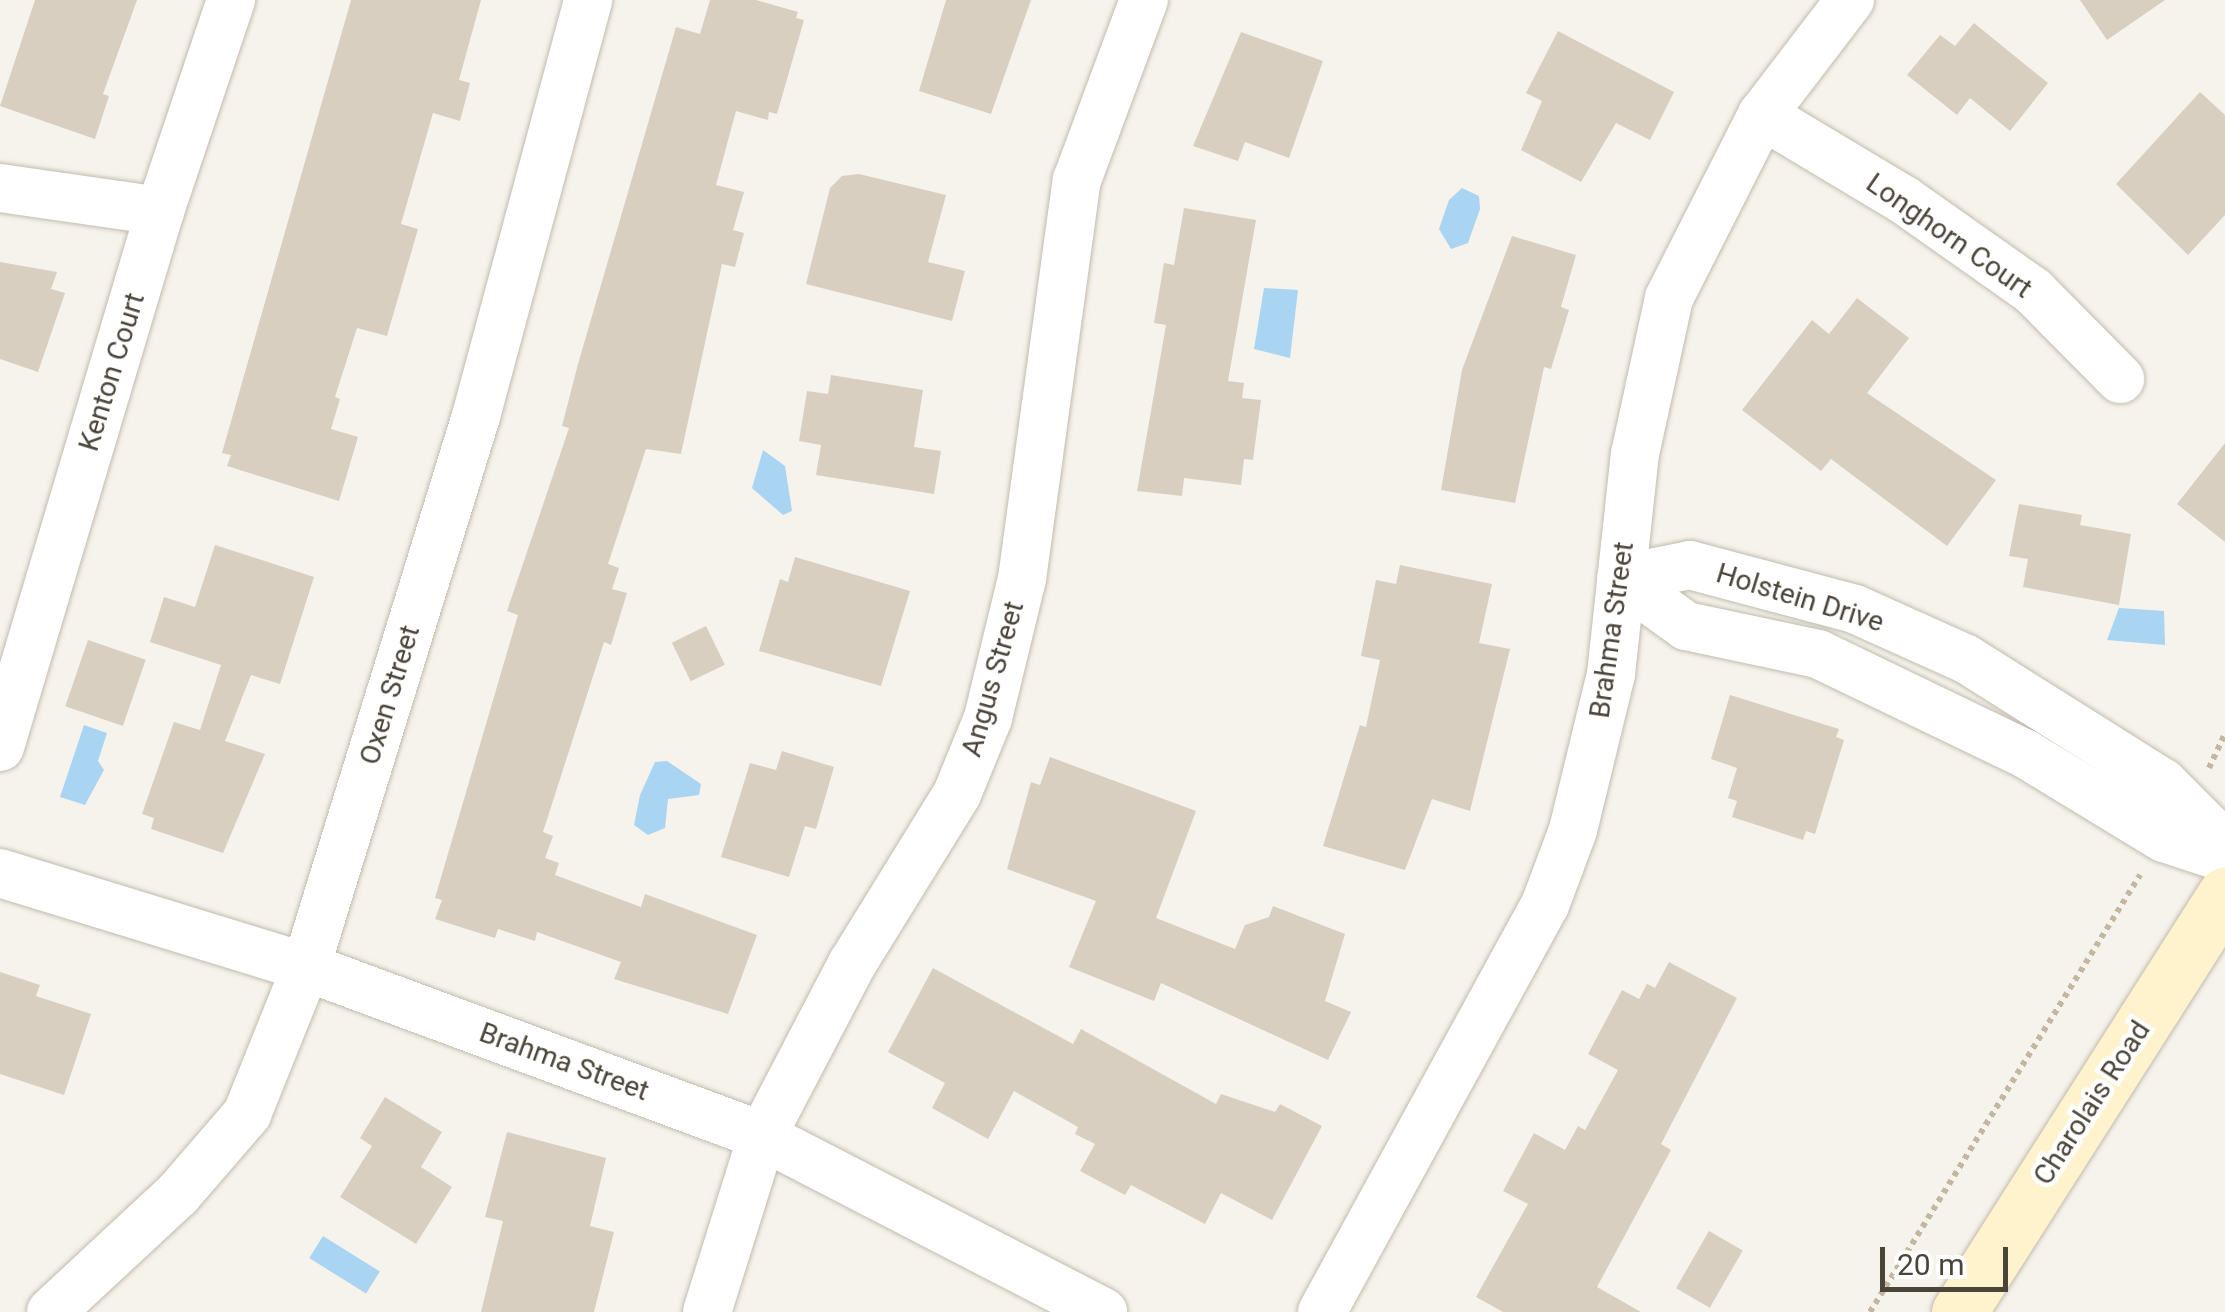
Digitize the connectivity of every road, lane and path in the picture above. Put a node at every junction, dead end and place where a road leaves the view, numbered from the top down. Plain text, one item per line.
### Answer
1 (231, 0) edge
2 (588, 0) edge
3 (1144, 0) edge
4 (1850, 0) edge
5 (1762, 114) junction
6 (0, 188) edge
7 (160, 211) junction
8 (2120, 379) dead end
9 (1621, 578) junction
10 (2225, 732) edge
11 (0, 747) edge
12 (2175, 821) junction
13 (2225, 845) edge
14 (2225, 858) edge
15 (0, 873) edge
16 (2225, 894) edge
17 (306, 967) junction
18 (762, 1136) junction
19 (51, 1312) edge
20 (707, 1312) edge
21 (1102, 1312) edge
22 (1322, 1312) edge
23 (1870, 1312) edge
24 (1958, 1312) edge

1 - 7 street, Kenton Court
2 - 17 street, Oxen Street
3 - 18 street, Angus Street
4 - 5 street, Brahma Street
5 - 8 street, Longhorn Court
5 - 9 street, Brahma Street
6 - 7 street
7 - 11 street, Kenton Court
9 - 12 street, Holstein Drive
9 - 22 street, Brahma Street
10 - 12 path
12 - 13 street, Holstein Drive
12 - 14 street, Holstein Drive
12 - 23 path
15 - 17 street, Brahma Street
16 - 24 street, Charolais Road
17 - 18 street, Brahma Street
17 - 19 street, Oxen Street
18 - 20 street, Angus Street
18 - 21 street, Brahma Street

